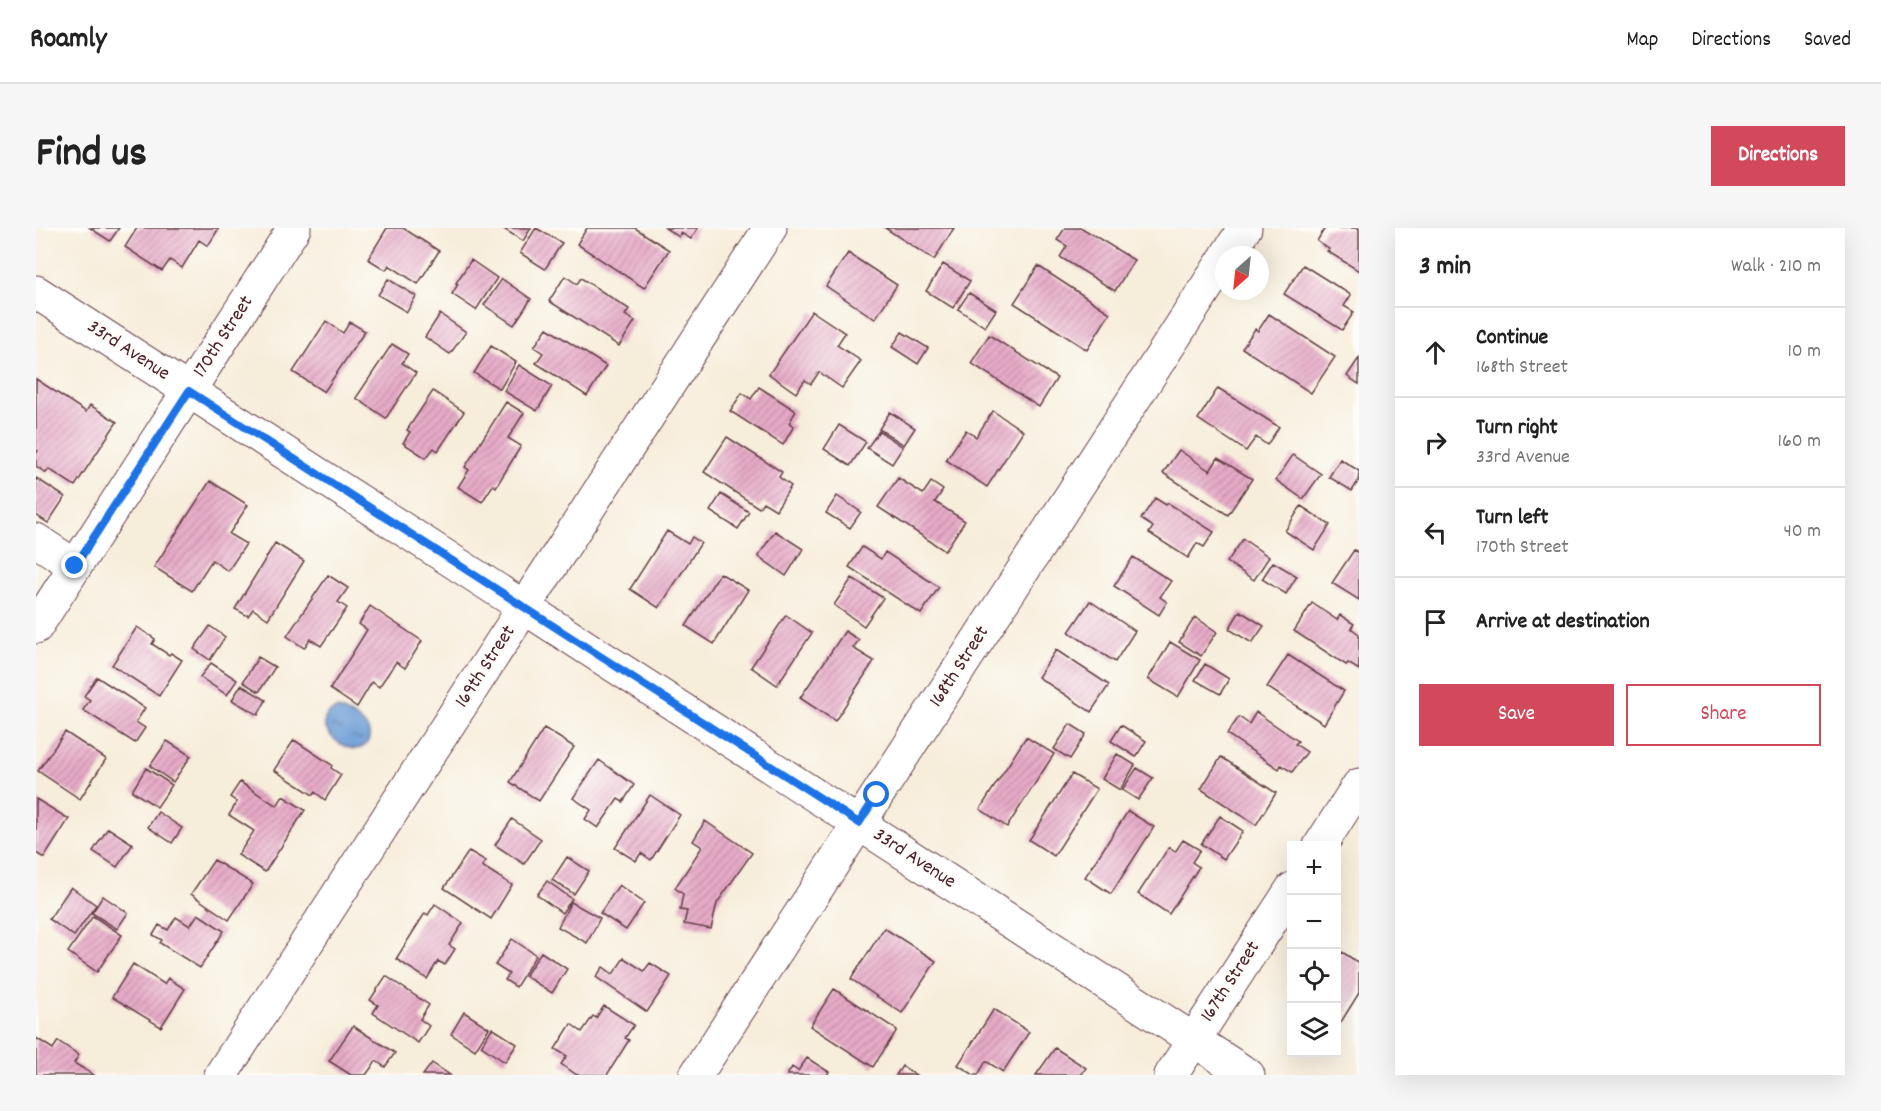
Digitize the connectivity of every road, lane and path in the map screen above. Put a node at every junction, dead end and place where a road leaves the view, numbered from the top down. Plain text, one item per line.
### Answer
1 (294, 228) edge
2 (770, 228) edge
3 (1245, 228) edge
4 (1233, 246) edge
5 (1215, 274) edge
6 (36, 292) edge
7 (189, 391) junction
8 (36, 540) edge
9 (75, 566) junction
10 (524, 607) junction
11 (36, 627) edge
12 (1359, 785) edge
13 (859, 823) junction
14 (1323, 841) edge
15 (1289, 895) edge
16 (1194, 1040) junction
17 (221, 1075) edge
18 (696, 1075) edge
19 (1171, 1075) edge
20 (1248, 1075) edge

1 - 7 street, 170th Street
2 - 10 street, 169th Street
3 - 4 street
5 - 13 street, 168th Street
6 - 7 street, 33rd Avenue
7 - 9 street, 170th Street
7 - 10 street, 33rd Avenue
8 - 9 street
9 - 11 street, 170th Street
10 - 13 street, 33rd Avenue
10 - 17 street, 169th Street
12 - 14 street
13 - 16 street, 33rd Avenue
13 - 18 street, 168th Street
15 - 16 street, 167th Street
16 - 19 street, 167th Street
16 - 20 street, 33rd Avenue

